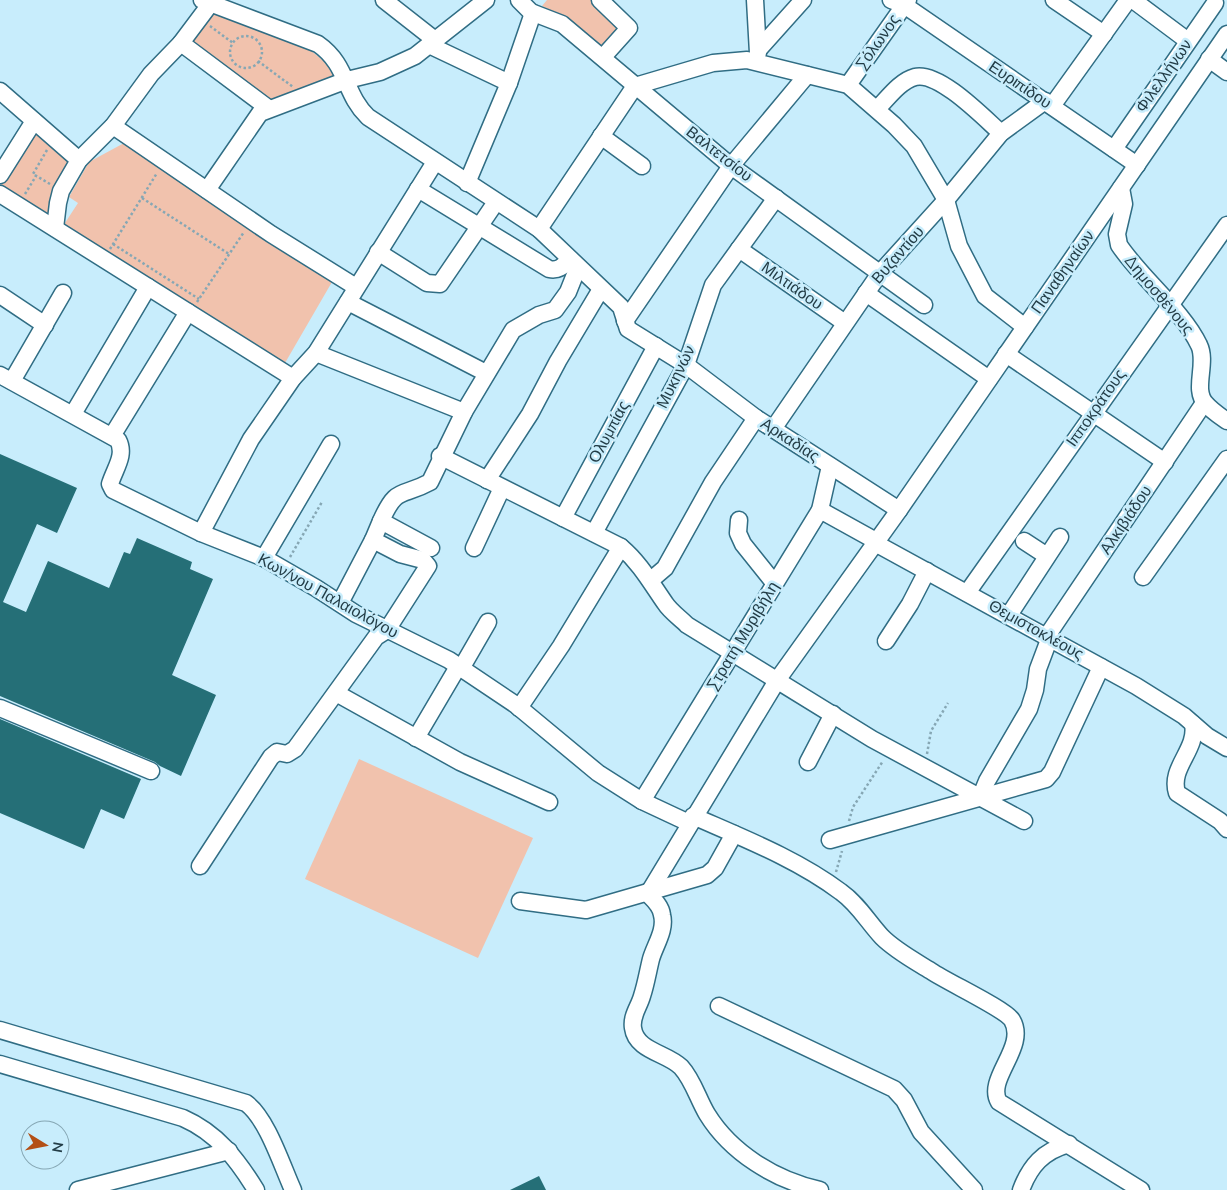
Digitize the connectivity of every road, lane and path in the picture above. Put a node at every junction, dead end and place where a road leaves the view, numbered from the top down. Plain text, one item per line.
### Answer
1 (384, 0) edge
2 (486, 0) edge
3 (600, 0) edge
4 (755, 0) edge
5 (803, 0) edge
6 (1054, 0) edge
7 (1128, 0) edge
8 (1133, 0) edge
9 (207, 2) edge
10 (901, 2) edge
11 (1218, 5) edge
12 (531, 6) edge
13 (200, 18) junction
14 (1104, 34) junction
15 (1227, 34) edge
16 (1188, 41) junction
17 (432, 42) junction
18 (180, 43) junction
19 (233, 43) junction
20 (758, 55) junction
21 (603, 57) junction
22 (1209, 59) junction
23 (258, 61) junction
24 (1227, 72) edge
25 (807, 75) junction
26 (346, 80) junction
27 (509, 83) junction
28 (848, 85) junction
29 (635, 86) junction
30 (0, 91) edge
31 (307, 97) junction
32 (1048, 104) junction
33 (268, 108) junction
34 (877, 109) junction
35 (34, 120) junction
36 (113, 126) junction
37 (1001, 133) junction
38 (601, 136) junction
39 (54, 139) junction
40 (1114, 149) junction
41 (5, 158) edge
42 (79, 160) junction
43 (164, 161) junction
44 (435, 162) junction
45 (1137, 164) junction
46 (642, 166) dead end
47 (731, 166) junction
48 (0, 175) edge
49 (36, 176) junction
50 (467, 183) junction
51 (1121, 188) junction
52 (207, 190) junction
53 (418, 190) junction
54 (62, 191) junction
55 (0, 194) edge
56 (142, 198) junction
57 (776, 198) junction
58 (946, 200) junction
59 (496, 202) junction
60 (19, 206) junction
61 (252, 220) junction
62 (1227, 225) edge
63 (55, 228) junction
64 (480, 228) junction
65 (539, 229) junction
66 (113, 244) junction
67 (739, 249) junction
68 (378, 252) junction
69 (229, 254) junction
70 (104, 259) junction
71 (574, 263) junction
72 (880, 273) junction
73 (148, 287) junction
74 (356, 287) junction
75 (601, 289) junction
76 (866, 292) junction
77 (63, 293) dead end
78 (0, 295) edge
79 (200, 299) junction
80 (348, 302) junction
81 (924, 305) dead end
82 (1169, 306) junction
83 (189, 313) junction
84 (625, 321) junction
85 (846, 323) junction
86 (45, 325) junction
87 (1025, 327) junction
88 (656, 346) junction
89 (316, 353) junction
90 (1006, 354) junction
91 (686, 365) junction
92 (486, 373) junction
93 (6, 378) edge
94 (294, 378) junction
95 (989, 379) junction
96 (1204, 403) junction
97 (464, 412) junction
98 (1092, 413) junction
99 (73, 414) junction
100 (756, 418) junction
101 (1227, 421) edge
102 (773, 429) junction
103 (112, 436) junction
104 (331, 444) dead end
105 (440, 456) junction
106 (1227, 459) edge
107 (1165, 462) junction
108 (830, 466) junction
109 (486, 480) junction
110 (502, 488) junction
111 (322, 502) dead end
112 (820, 510) junction
113 (899, 510) junction
114 (563, 518) junction
115 (739, 520) dead end
116 (381, 521) junction
117 (200, 533) junction
118 (594, 533) junction
119 (1060, 537) dead end
120 (373, 540) junction
121 (1024, 540) dead end
122 (876, 542) junction
123 (621, 547) junction
124 (431, 548) dead end
125 (474, 548) dead end
126 (1047, 556) junction
127 (264, 558) junction
128 (282, 569) junction
129 (927, 571) junction
130 (1143, 577) dead end
131 (651, 580) junction
132 (775, 584) junction
133 (967, 593) junction
134 (340, 603) junction
135 (1009, 615) junction
136 (488, 622) dead end
137 (387, 630) junction
138 (1048, 636) junction
139 (886, 640) dead end
140 (733, 654) junction
141 (460, 666) junction
142 (1102, 667) junction
143 (778, 679) junction
144 (336, 693) junction
145 (948, 703) dead end
146 (0, 708) edge
147 (520, 708) junction
148 (833, 714) junction
149 (1193, 724) junction
150 (416, 738) junction
151 (1227, 748) edge
152 (890, 749) junction
153 (808, 762) dead end
154 (925, 768) junction
155 (151, 771) dead end
156 (980, 798) junction
157 (642, 801) junction
158 (550, 802) dead end
159 (853, 806) dead end
160 (691, 819) junction
161 (1024, 821) dead end
162 (1227, 829) edge
163 (734, 834) junction
164 (830, 840) dead end
165 (200, 866) dead end
166 (648, 894) junction
167 (520, 901) dead end
168 (718, 1006) dead end
169 (0, 1030) edge
170 (0, 1064) edge
171 (1069, 1144) junction
172 (229, 1151) junction
173 (78, 1190) edge
174 (256, 1190) edge
175 (292, 1190) edge
176 (820, 1190) edge
177 (974, 1190) edge
178 (1021, 1190) edge
179 (1141, 1190) edge

1 - 17 street
2 - 17 street
3 - 21 street
4 - 20 street
5 - 20 street
6 - 14 street
7 - 14 street, Βυζαντίου
8 - 16 street
9 - 13 street
9 - 26 street, Αρκαδίας
10 - 28 street, Σόλωνος
10 - 32 street, Ευριπίδου
11 - 16 street, Φιλελλήνων
12 - 21 street, Βαλτετσίου
12 - 27 street
13 - 18 street
13 - 19 path
14 - 32 street, Βυζαντίου
15 - 22 street, Παναθηναίων
16 - 40 street, Φιλελλήνων
17 - 26 street
17 - 27 street
18 - 33 street
18 - 36 street
19 - 23 path
19 - 23 path
20 - 25 street
20 - 29 street
21 - 29 street, Βαλτετσίου
22 - 24 street
22 - 45 street, Παναθηναίων
23 - 31 path
25 - 28 street
25 - 47 street
26 - 31 street
26 - 44 street, Αρκαδίας
27 - 50 street
28 - 34 street
29 - 38 street
29 - 47 street, Βαλτετσίου
30 - 35 street
31 - 33 street
32 - 37 street, Βυζαντίου
32 - 40 street, Ευριπίδου
33 - 52 street
34 - 37 street
34 - 58 street
35 - 39 street
35 - 41 street
36 - 42 street
36 - 43 street
37 - 58 street, Βυζαντίου
38 - 46 street
38 - 65 street
39 - 42 street
39 - 49 path
40 - 45 street, Ευριπίδου
41 - 48 street
42 - 54 street
43 - 52 street
43 - 56 path
44 - 50 street, Αρκαδίας
44 - 53 street
45 - 51 street, Παναθηναίων
47 - 57 street, Βαλτετσίου
47 - 84 street
49 - 54 path
49 - 60 path
50 - 59 street, Αρκαδίας
51 - 82 street, Δημοσθένους
51 - 87 street, Παναθηναίων
52 - 61 street
53 - 64 street
53 - 68 street
54 - 63 street
55 - 60 street
56 - 66 path
56 - 69 path
57 - 67 street, Μυκηνών
57 - 72 street, Βαλτετσίου
58 - 72 street, Βυζαντίου
58 - 87 street
59 - 64 street
59 - 65 street, Αρκαδίας
60 - 63 street
61 - 69 path
61 - 74 street
62 - 82 street, Ιπποκράτους
63 - 70 street
64 - 68 street
64 - 71 street
65 - 71 street, Αρκαδίας
66 - 70 path
66 - 79 path
67 - 85 street, Μιλτιάδου
67 - 91 street, Μυκηνών
68 - 74 street
69 - 79 path
70 - 73 street
71 - 75 street, Αρκαδίας
71 - 92 street
72 - 76 street, Βυζαντίου
72 - 81 street, Βαλτετσίου
73 - 83 street
73 - 99 street
74 - 80 street
75 - 84 street, Αρκαδίας
75 - 109 street
76 - 85 street, Βυζαντίου
76 - 95 street
77 - 86 street
78 - 86 street
79 - 83 path
80 - 89 street
80 - 92 street
82 - 96 street, Δημοσθένους
82 - 98 street, Ιπποκράτους
83 - 94 street
83 - 103 street
84 - 88 street, Αρκαδίας
85 - 102 street, Βυζαντίου
86 - 93 street
87 - 90 street, Παναθηναίων
88 - 91 street, Αρκαδίας
88 - 114 street, Ολυμπίας
89 - 94 street
89 - 97 street
90 - 95 street, Παναθηναίων
90 - 98 street
91 - 100 street, Αρκαδίας
91 - 118 street, Μυκηνών
92 - 97 street
93 - 99 street
94 - 117 street
95 - 113 street, Παναθηναίων
96 - 101 street
96 - 107 street, Αλκιβιάδου
97 - 105 street
98 - 107 street
98 - 133 street, Ιπποκράτους
99 - 103 street
100 - 102 street, Αρκαδίας
100 - 131 street
102 - 108 street, Αρκαδίας
103 - 117 street, Κων/νου Παλαιολόγου
104 - 127 street
105 - 109 street
105 - 116 street
106 - 130 street
107 - 138 street, Αλκιβιάδου
108 - 112 street, Στρατή Μυριβήλη
108 - 113 street, Αρκαδίας
109 - 110 street
110 - 114 street
110 - 125 street
111 - 128 path
112 - 122 street, Θεμιστοκλέους
112 - 132 street, Στρατή Μυριβήλη
113 - 122 street, Παναθηναίων
114 - 118 street
115 - 132 street
116 - 120 street
116 - 124 street
117 - 127 street, Κων/νου Παλαιολόγου
118 - 123 street
119 - 126 street
120 - 134 street
120 - 137 street
121 - 126 street
122 - 129 street, Θεμιστοκλέους
122 - 143 street, Παναθηναίων
123 - 131 street
123 - 147 street
126 - 135 street
127 - 128 street, Κων/νου Παλαιολόγου
128 - 134 street, Κων/νου Παλαιολόγου
129 - 133 street, Θεμιστοκλέους
129 - 139 street
131 - 140 street
132 - 140 street, Στρατή Μυριβήλη
133 - 135 street, Θεμιστοκλέους
134 - 137 street, Κων/νου Παλαιολόγου
135 - 138 street, Θεμιστοκλέους
136 - 141 street
137 - 141 street, Κων/νου Παλαιολόγου
137 - 144 street
138 - 142 street, Θεμιστοκλέους
138 - 156 street, Αλκιβιάδου
140 - 143 street
140 - 157 street, Στρατή Μυριβήλη
141 - 147 street, Κων/νου Παλαιολόγου
141 - 150 street
142 - 149 street, Θεμιστοκλέους
142 - 156 street
143 - 148 street
143 - 160 street, Παναθηναίων
144 - 150 street
144 - 165 street
145 - 154 path
146 - 155 street
147 - 157 street, Κων/νου Παλαιολόγου
148 - 152 street
148 - 153 street
149 - 151 street, Θεμιστοκλέους
149 - 162 street
150 - 158 street
152 - 154 street
152 - 159 path
154 - 156 street
156 - 161 street
156 - 164 street
157 - 160 street, Κων/νου Παλαιολόγου
160 - 163 street, Κων/νου Παλαιολόγου
160 - 166 street, Παναθηναίων
163 - 166 street
163 - 171 street, Κων/νου Παλαιολόγου
166 - 167 street
166 - 176 street
168 - 177 street
169 - 175 street
170 - 172 street
171 - 178 street
171 - 179 street
172 - 173 street
172 - 174 street

